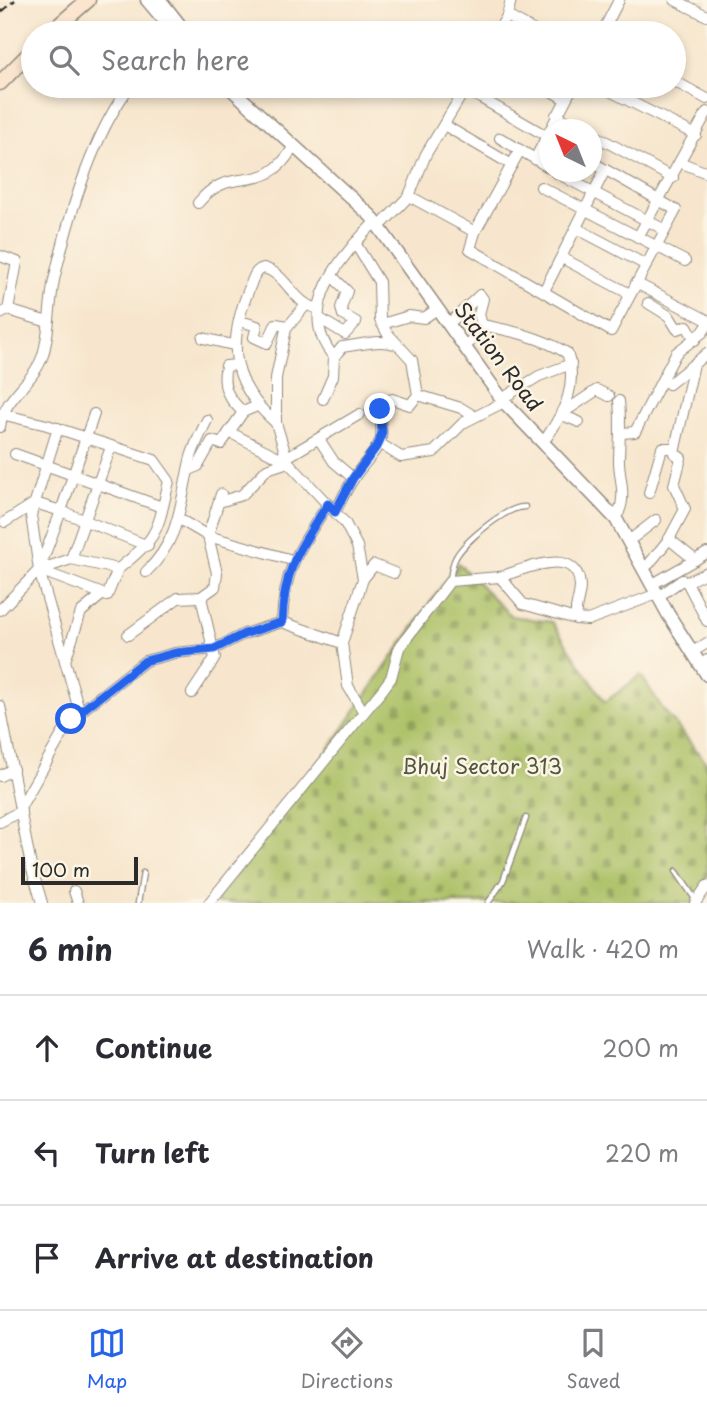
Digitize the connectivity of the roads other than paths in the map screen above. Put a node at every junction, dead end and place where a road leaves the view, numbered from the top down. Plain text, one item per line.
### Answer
1 (74, 0) edge
2 (88, 0) edge
3 (148, 0) edge
4 (160, 0) edge
5 (511, 0) edge
6 (619, 0) edge
7 (675, 0) edge
8 (507, 16) junction
9 (707, 16) edge
10 (51, 21) edge
11 (64, 21) edge
12 (164, 21) edge
13 (177, 21) edge
14 (504, 21) edge
15 (516, 21) edge
16 (608, 21) edge
17 (21, 50) edge
18 (21, 62) edge
19 (0, 71) edge
20 (0, 83) edge
21 (686, 88) edge
22 (120, 98) edge
23 (241, 98) edge
24 (252, 98) edge
25 (460, 98) edge
26 (484, 98) edge
27 (624, 98) edge
28 (565, 99) edge
29 (707, 99) edge
30 (707, 112) edge
31 (556, 115) junction
32 (554, 119) edge
33 (563, 119) edge
34 (444, 125) junction
35 (539, 132) edge
36 (696, 135) junction
37 (500, 138) dead end
38 (602, 139) edge
39 (294, 146) junction
40 (520, 150) junction
41 (539, 151) edge
42 (534, 159) junction
43 (539, 162) edge
44 (682, 163) junction
45 (512, 165) junction
46 (602, 168) edge
47 (605, 170) junction
48 (707, 173) edge
49 (673, 178) junction
50 (572, 182) edge
51 (541, 187) dead end
52 (591, 193) junction
53 (409, 197) junction
54 (659, 201) junction
55 (198, 203) dead end
56 (584, 210) junction
57 (647, 221) junction
58 (380, 222) junction
59 (576, 228) junction
60 (665, 230) junction
61 (474, 232) junction
62 (638, 237) junction
63 (355, 243) junction
64 (656, 246) junction
65 (0, 256) edge
66 (562, 258) junction
67 (685, 261) dead end
68 (646, 265) junction
69 (331, 276) junction
70 (636, 284) junction
71 (544, 291) junction
72 (630, 294) junction
73 (648, 303) dead end
74 (305, 306) junction
75 (437, 309) junction
76 (4, 312) edge
77 (318, 313) junction
78 (454, 319) junction
79 (707, 320) edge
80 (240, 321) junction
81 (48, 322) junction
82 (382, 324) junction
83 (482, 325) junction
84 (288, 326) junction
85 (707, 326) edge
86 (203, 338) dead end
87 (695, 340) junction
88 (470, 342) junction
89 (396, 344) junction
90 (233, 345) junction
91 (707, 353) edge
92 (334, 357) junction
93 (571, 364) junction
94 (694, 364) junction
95 (237, 365) junction
96 (664, 380) junction
97 (418, 395) junction
98 (323, 399) dead end
99 (506, 399) junction
100 (257, 406) junction
101 (243, 412) junction
102 (1, 414) edge
103 (94, 414) dead end
104 (360, 414) dead end
105 (563, 414) junction
106 (474, 416) junction
107 (207, 420) dead end
108 (579, 422) dead end
109 (276, 423) junction
110 (0, 427) edge
111 (58, 428) junction
112 (229, 432) junction
113 (622, 433) junction
114 (547, 437) junction
115 (86, 438) junction
116 (319, 439) junction
117 (379, 443) junction
118 (111, 447) junction
119 (675, 448) junction
120 (15, 454) dead end
121 (287, 459) junction
122 (48, 465) junction
123 (188, 471) junction
124 (73, 474) junction
125 (353, 478) junction
126 (98, 483) junction
127 (649, 493) dead end
128 (35, 503) junction
129 (163, 507) junction
130 (525, 507) dead end
131 (332, 508) junction
132 (61, 511) junction
133 (619, 512) junction
134 (179, 519) junction
135 (85, 520) junction
136 (656, 520) dead end
137 (5, 522) dead end
138 (208, 536) junction
139 (634, 537) junction
140 (669, 539) junction
141 (148, 546) junction
142 (707, 553) edge
143 (71, 559) junction
144 (292, 560) junction
145 (695, 560) junction
146 (649, 564) junction
147 (118, 569) junction
148 (39, 570) junction
149 (146, 572) dead end
150 (707, 572) edge
151 (394, 573) dead end
152 (500, 577) junction
153 (363, 579) junction
154 (450, 581) junction
155 (687, 582) junction
156 (660, 589) junction
157 (103, 594) junction
158 (201, 597) junction
159 (0, 610) edge
160 (576, 619) junction
161 (707, 621) edge
162 (282, 622) junction
163 (128, 635) dead end
164 (342, 643) junction
165 (703, 646) edge
166 (214, 649) junction
167 (707, 661) edge
168 (65, 662) junction
169 (707, 676) edge
170 (192, 692) dead end
171 (0, 706) edge
172 (363, 711) junction
173 (80, 713) junction
174 (12, 769) junction
175 (0, 775) edge
176 (20, 809) junction
177 (526, 818) dead end
178 (0, 822) edge
179 (676, 871) dead end
180 (143, 873) dead end
181 (707, 886) edge
182 (74, 891) dead end
183 (696, 902) edge
184 (42, 903) edge
185 (78, 903) edge
186 (138, 903) edge
187 (209, 903) edge
188 (488, 903) edge

1 - 10 main road
2 - 11 main road
3 - 12 street
4 - 13 street
5 - 8 street
6 - 16 street
7 - 9 street
8 - 14 street
8 - 15 street
17 - 19 main road
18 - 20 main road
21 - 29 street
22 - 81 street
23 - 39 street, Station Road
24 - 58 street, Station Road
25 - 34 street
26 - 35 street
27 - 36 street
28 - 31 street
30 - 36 street
31 - 32 street
31 - 33 street
34 - 45 street
34 - 53 street
36 - 44 street
37 - 40 street
38 - 49 street
39 - 55 street
39 - 58 street, Station Road
40 - 42 street
40 - 45 street
41 - 42 street
42 - 43 street
44 - 48 street
44 - 49 street
45 - 61 street
46 - 47 street
47 - 52 street
47 - 54 street
49 - 54 street
50 - 52 street
51 - 56 street
52 - 56 street
52 - 57 street
53 - 58 street
53 - 61 street
54 - 57 street
54 - 60 street
56 - 59 street
56 - 62 street
57 - 60 street
57 - 62 street
58 - 63 street
58 - 75 street, Station Road
58 - 78 street, Station Road
59 - 66 street
59 - 68 street
60 - 64 street
61 - 71 street
62 - 64 street
63 - 69 street
63 - 82 street
64 - 67 street
64 - 68 street
65 - 76 street
66 - 71 street
66 - 72 street
68 - 70 street
69 - 77 street
69 - 77 street
70 - 72 street
70 - 79 street
71 - 72 street
73 - 87 street
74 - 77 street
74 - 80 street
74 - 84 street
75 - 82 street
75 - 99 street, Station Road
76 - 81 street
77 - 92 street
78 - 83 street
78 - 88 street, Station Road
80 - 84 street
80 - 90 street
81 - 102 street
82 - 89 street
83 - 88 street
83 - 93 street
84 - 109 street
85 - 87 street
86 - 90 street
87 - 96 street
88 - 99 street, Station Road
89 - 92 street
89 - 97 street
90 - 95 street
91 - 94 street
92 - 98 street
93 - 99 street
93 - 105 street
94 - 96 street
94 - 119 street
95 - 100 street
95 - 101 street
96 - 113 street
97 - 106 street
97 - 117 street
99 - 106 street
99 - 114 street, Station Road
99 - 156 street, Station Road
100 - 101 street
100 - 109 street
101 - 112 street
102 - 110 street
102 - 111 street
103 - 115 street
104 - 116 street
105 - 108 street
105 - 113 street
105 - 114 street
106 - 117 street
107 - 123 street
109 - 121 street
111 - 115 street
111 - 122 street
112 - 121 street
112 - 123 street
113 - 133 street
114 - 133 street, Station Road
115 - 118 street
115 - 124 street
116 - 121 street
116 - 125 street
117 - 125 street
118 - 126 street
118 - 129 street
119 - 127 street
119 - 140 street
120 - 122 street
121 - 131 street
121 - 138 street
122 - 124 street
122 - 128 street
123 - 134 street
124 - 126 street
124 - 132 street
125 - 131 street
126 - 129 street
126 - 135 street
128 - 132 street
128 - 137 street
128 - 148 street
129 - 141 street
130 - 154 lane
131 - 144 street
131 - 153 street
132 - 135 street
132 - 148 street
133 - 139 street, Station Road
134 - 138 street
134 - 149 street
135 - 141 street
135 - 143 street
136 - 139 street
138 - 144 street
138 - 158 street
139 - 146 street, Station Road
140 - 145 street
140 - 146 street
141 - 147 street
142 - 145 street
143 - 147 street
143 - 148 street
144 - 162 street
145 - 156 street
146 - 156 street, Station Road
147 - 157 street
148 - 157 street
148 - 159 street
148 - 168 street
150 - 155 street
151 - 153 street
152 - 154 street
152 - 160 street
152 - 160 street
153 - 164 street
154 - 172 street
155 - 156 street
155 - 161 street
156 - 160 street
156 - 165 street, Station Road
156 - 169 street, Station Road
157 - 168 street
158 - 163 street
158 - 166 street
162 - 164 street
162 - 166 street
164 - 172 street
165 - 167 street, Station Road
166 - 170 street
166 - 173 street
168 - 173 street
171 - 174 street
172 - 187 street
173 - 176 street
174 - 175 street
174 - 176 street
176 - 178 street
176 - 184 street
177 - 188 lane
179 - 183 lane
180 - 186 lane
181 - 183 street
182 - 185 street

